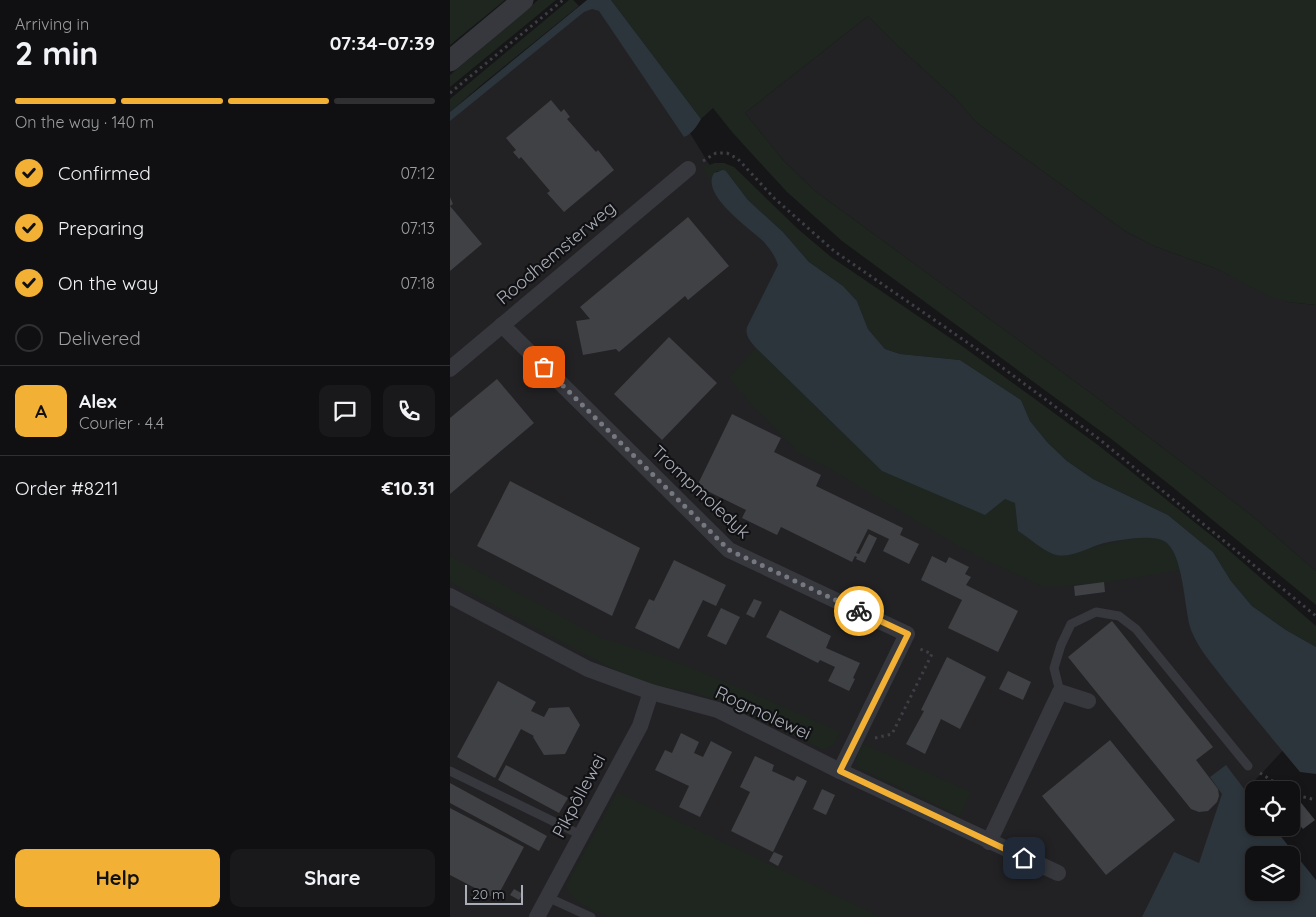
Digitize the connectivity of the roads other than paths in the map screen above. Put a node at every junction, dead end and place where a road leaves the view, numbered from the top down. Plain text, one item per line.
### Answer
1 (524, 0) edge
2 (450, 60) edge
3 (688, 169) road end
4 (502, 325) junction
5 (450, 369) edge
6 (450, 596) edge
7 (651, 692) junction
8 (1060, 692) junction
9 (1088, 701) dead end
10 (1248, 766) road end
11 (450, 770) edge
12 (840, 771) junction
13 (581, 835) junction
14 (989, 842) junction
15 (1058, 873) dead end
16 (548, 897) junction
17 (537, 917) edge
18 (591, 917) edge

1 - 2 street
3 - 4 street, Roodhemsterweg
4 - 5 street, Roodhemsterweg
4 - 12 street, Trompmoledyk
6 - 7 street, Rogmolewei
7 - 12 street, Rogmolewei
7 - 13 street, Pikpôllewei
8 - 9 street
8 - 10 lane
8 - 14 street
11 - 13 lane
12 - 14 street, Rogmolewei
13 - 16 street, Pikpôllewei
14 - 15 street, Rogmolewei
16 - 17 street, Pikpôllewei
16 - 18 lane

